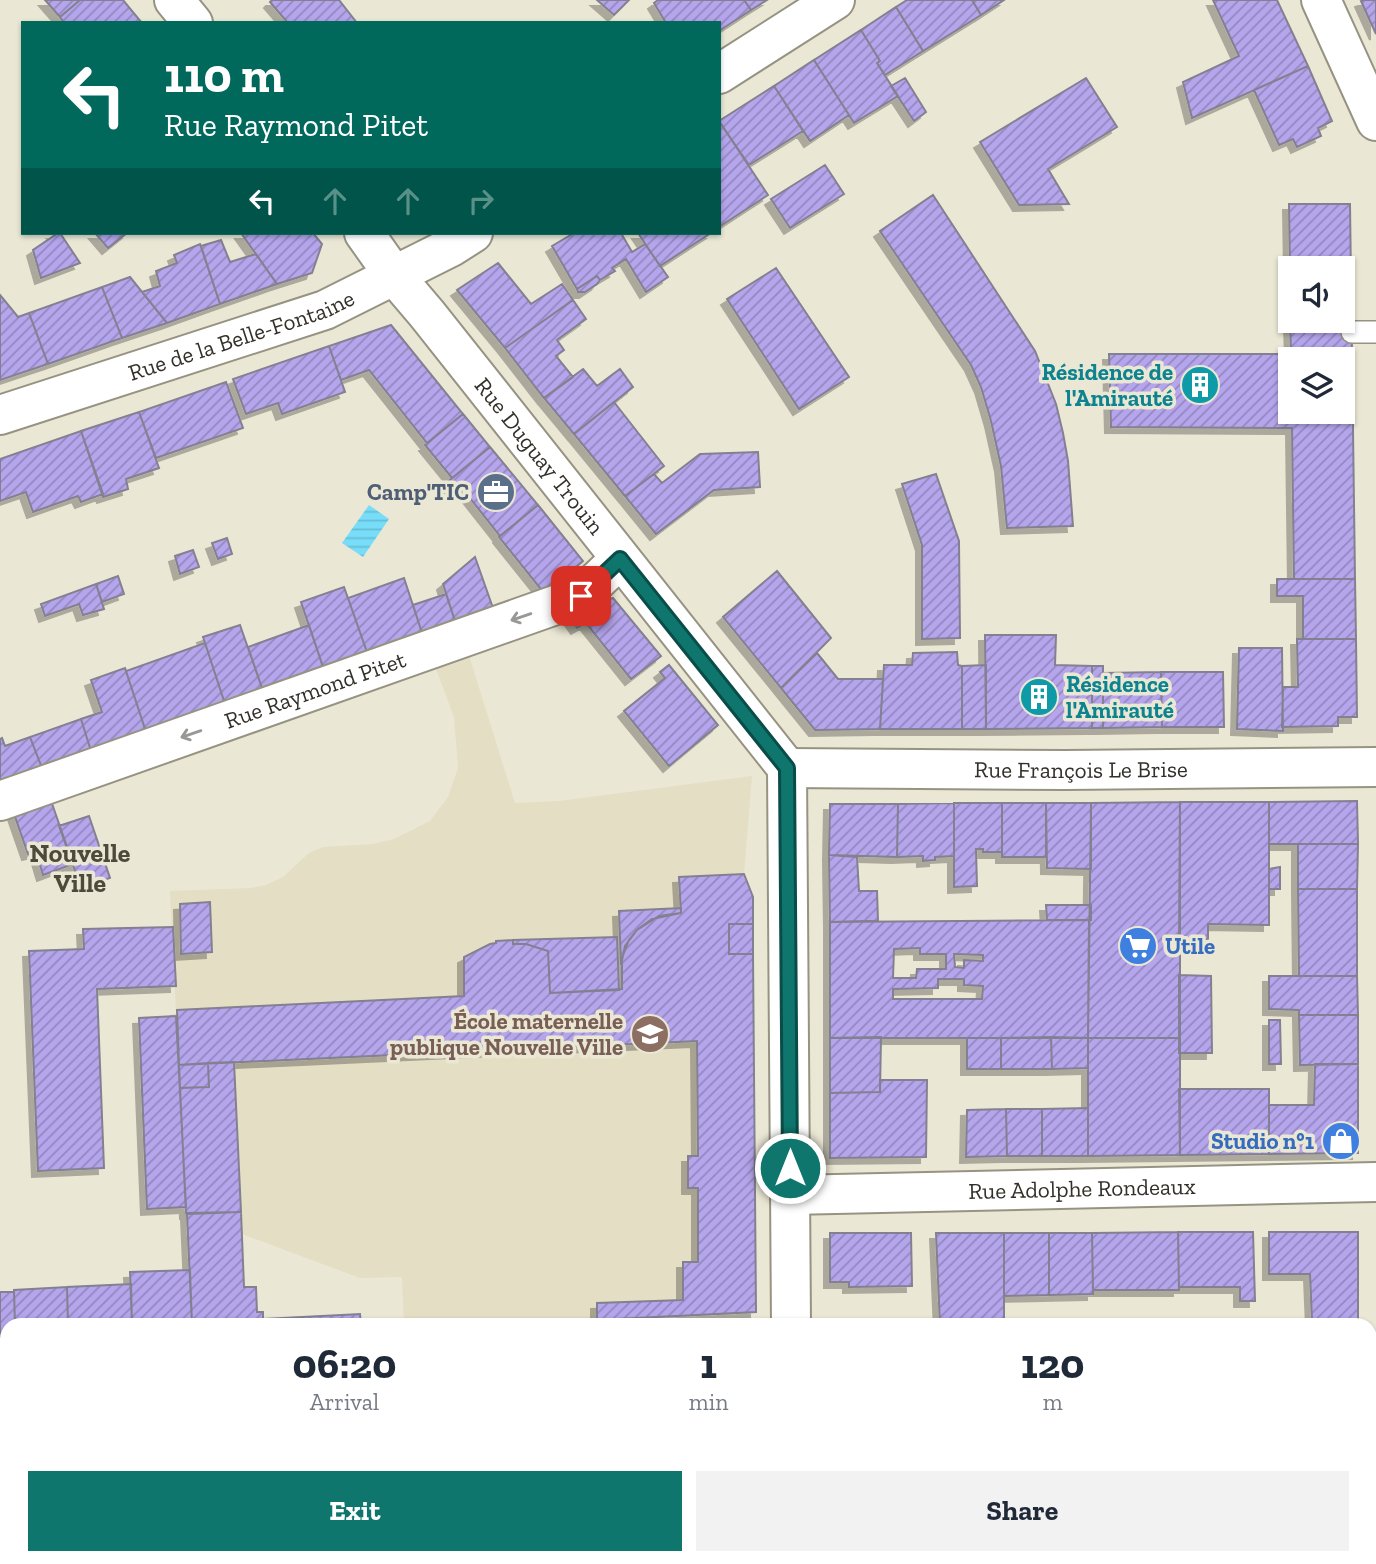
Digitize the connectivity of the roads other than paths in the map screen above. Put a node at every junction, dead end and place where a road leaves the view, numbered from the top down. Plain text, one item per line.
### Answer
1 (174, 0) edge
2 (835, 0) edge
3 (1321, 0) edge
4 (191, 21) edge
5 (721, 73) edge
6 (1376, 121) edge
7 (365, 235) edge
8 (470, 235) edge
9 (393, 274) junction
10 (1355, 331) edge
11 (1376, 332) edge
12 (0, 415) edge
13 (620, 559) junction
14 (1376, 767) edge
15 (787, 768) junction
16 (0, 801) edge
17 (1376, 1182) edge
18 (790, 1195) junction
19 (791, 1318) edge

1 - 4 street
2 - 5 street
3 - 6 street
7 - 9 street, Rue Duguay Trouin
8 - 9 street, Rue de la Belle-Fontaine
9 - 12 street, Rue de la Belle-Fontaine
9 - 13 street, Rue Duguay Trouin
10 - 11 lane
13 - 15 street, Rue Duguay Trouin
13 -> 16 street, Rue Raymond Pitet
14 - 15 street, Rue François Le Brise
15 - 18 street
17 - 18 street, Rue Adolphe Rondeaux
18 - 19 street

